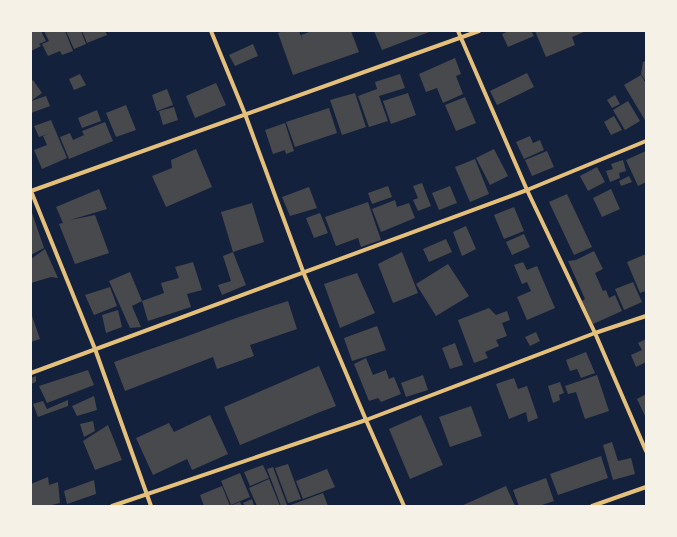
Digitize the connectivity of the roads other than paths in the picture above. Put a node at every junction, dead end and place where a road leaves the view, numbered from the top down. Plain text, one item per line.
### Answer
1 (211, 31) edge
2 (458, 31) edge
3 (479, 31) edge
4 (461, 38) junction
5 (245, 114) junction
6 (646, 141) edge
7 (527, 190) junction
8 (31, 191) edge
9 (304, 274) junction
10 (646, 316) edge
11 (595, 333) junction
12 (96, 349) junction
13 (31, 373) edge
14 (366, 420) junction
15 (646, 451) edge
16 (646, 488) edge
17 (146, 494) junction
18 (112, 506) edge
19 (150, 506) edge
20 (404, 506) edge
21 (592, 506) edge

1 - 5 street
2 - 4 street
3 - 4 street
4 - 5 street
4 - 7 street
5 - 8 street
5 - 9 street
6 - 7 street
7 - 9 street
7 - 11 street
8 - 12 street
9 - 12 street
9 - 14 street
10 - 11 street
11 - 14 street
11 - 15 street
12 - 13 street
12 - 17 street
14 - 17 street
14 - 20 street
16 - 21 street
17 - 18 street
17 - 19 street

